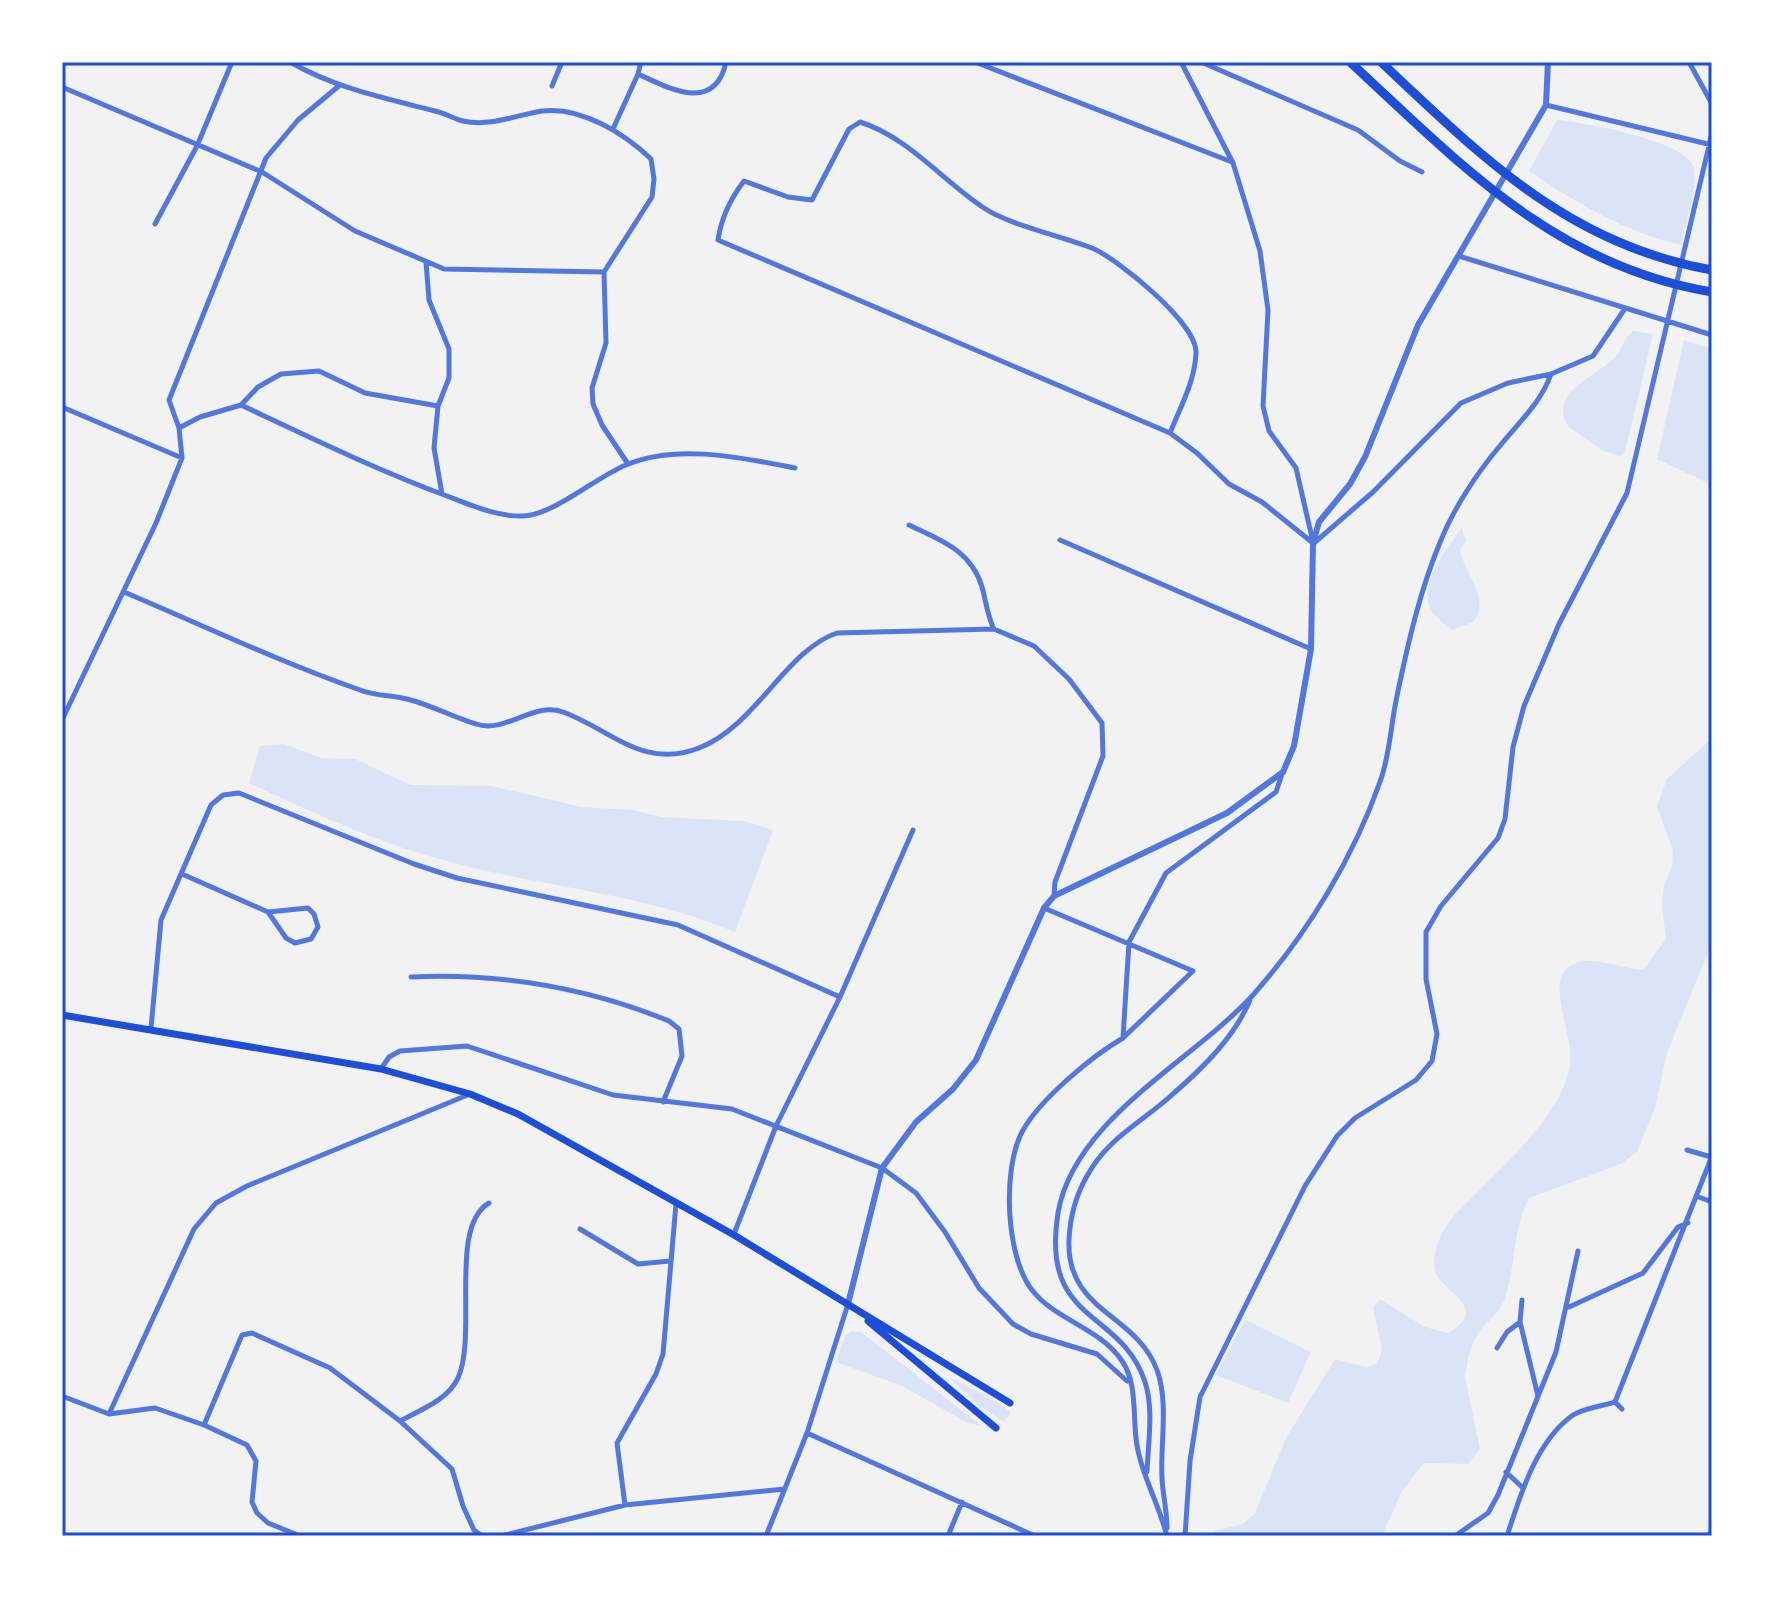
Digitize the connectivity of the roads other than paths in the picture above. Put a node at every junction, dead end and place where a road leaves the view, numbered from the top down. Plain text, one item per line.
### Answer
1 (232, 62) edge
2 (290, 62) edge
3 (562, 62) edge
4 (641, 62) edge
5 (726, 62) edge
6 (975, 62) edge
7 (1181, 62) edge
8 (1201, 62) edge
9 (1350, 62) edge
10 (1381, 62) edge
11 (1548, 62) edge
12 (1689, 62) edge
13 (638, 74) junction
14 (340, 85) junction
15 (552, 86) dead end
16 (62, 87) edge
17 (1712, 104) edge
18 (1546, 105) junction
19 (613, 129) junction
20 (1712, 133) edge
21 (1711, 144) edge
22 (197, 146) junction
23 (1233, 163) junction
24 (262, 172) junction
25 (1422, 172) dead end
26 (155, 224) dead end
27 (1459, 256) junction
28 (426, 261) junction
29 (1712, 270) edge
30 (604, 272) junction
31 (1712, 292) edge
32 (1624, 310) junction
33 (1712, 335) edge
34 (1551, 374) junction
35 (241, 405) junction
36 (438, 406) junction
37 (62, 407) edge
38 (179, 428) junction
39 (1170, 433) junction
40 (182, 458) junction
41 (628, 464) junction
42 (795, 468) dead end
43 (442, 494) junction
44 (909, 525) dead end
45 (1060, 540) dead end
46 (1313, 543) junction
47 (124, 592) junction
48 (994, 629) junction
49 (1311, 649) junction
50 (62, 720) edge
51 (1283, 772) junction
52 (913, 830) dead end
53 (182, 874) junction
54 (1054, 896) junction
55 (1044, 908) junction
56 (268, 912) junction
57 (1129, 942) junction
58 (411, 977) dead end
59 (1252, 995) junction
60 (840, 997) junction
61 (62, 1016) edge
62 (151, 1028) junction
63 (1123, 1038) junction
64 (381, 1069) junction
65 (470, 1094) junction
66 (663, 1102) junction
67 (776, 1126) junction
68 (1687, 1150) dead end
69 (1712, 1156) edge
70 (882, 1168) junction
71 (1696, 1196) junction
72 (1712, 1202) edge
73 (489, 1203) dead end
74 (676, 1204) junction
75 (1688, 1223) junction
76 (580, 1229) dead end
77 (734, 1235) junction
78 (1578, 1251) dead end
79 (670, 1261) junction
80 (1522, 1300) dead end
81 (848, 1304) junction
82 (1569, 1308) junction
83 (1520, 1322) junction
84 (1497, 1348) dead end
85 (1130, 1385) junction
86 (62, 1396) edge
87 (1538, 1397) junction
88 (1615, 1402) junction
89 (1010, 1403) dead end
90 (1622, 1409) dead end
91 (109, 1414) junction
92 (400, 1421) junction
93 (204, 1425) junction
94 (996, 1428) dead end
95 (807, 1433) junction
96 (1147, 1472) junction
97 (1506, 1472) junction
98 (1523, 1488) junction
99 (785, 1489) junction
100 (962, 1502) junction
101 (625, 1505) junction
102 (1712, 1529) edge
103 (300, 1536) edge
104 (482, 1536) edge
105 (501, 1536) edge
106 (766, 1536) edge
107 (948, 1536) edge
108 (1035, 1536) edge
109 (1167, 1536) edge
110 (1185, 1536) edge
111 (1455, 1536) edge
112 (1507, 1536) edge
113 (1709, 1536) edge

1 - 22 street
2 - 14 street
3 - 15 street
4 - 13 street
5 - 13 street
6 - 23 street
7 - 23 street
8 - 25 street
9 - 31 highway
10 - 29 highway
11 - 18 street
12 - 17 street
13 - 19 street
14 - 19 street
14 - 24 street
16 - 22 street
18 - 21 street
18 - 27 street
19 - 30 street
20 - 21 street
21 - 110 street
22 - 24 street
22 - 26 street
23 - 46 street
24 - 28 street
24 - 38 street
27 - 32 street
27 - 46 street
28 - 30 street
28 - 36 street
30 - 41 street
32 - 33 street
32 - 34 street
34 - 46 street
34 - 59 street
35 - 36 street
35 - 38 street
35 - 43 street
36 - 43 street
37 - 40 street
38 - 40 street
39 - 39 street
39 - 46 street
40 - 47 street
41 - 42 street
41 - 43 street
44 - 48 street
45 - 49 street
46 - 49 street
47 - 48 street
47 - 50 street
48 - 54 street
49 - 51 street
51 - 54 street
51 - 57 street
52 - 60 street
53 - 56 street
53 - 60 street
53 - 62 street
54 - 55 street
55 - 57 street
55 - 70 street
56 - 56 street
57 - 63 street
57 - 63 street
58 - 66 street
59 - 96 street
59 - 109 street
60 - 67 street
61 - 62 main road
62 - 64 main road
63 - 85 street
64 - 65 main road
64 - 66 street
65 - 74 main road
65 - 91 street
66 - 67 street
67 - 70 street
67 - 77 street
68 - 69 street
69 - 71 street
70 - 81 street
70 - 85 street
71 - 72 street
71 - 75 street
73 - 92 street
74 - 77 main road
74 - 79 street
75 - 82 street
75 - 88 street
76 - 79 street
77 - 81 main road
78 - 82 street
79 - 101 street
80 - 83 street
81 - 89 main road
81 - 94 main road
81 - 95 street
82 - 87 street
83 - 84 street
83 - 87 street
85 - 96 street
86 - 91 street
87 - 97 street
88 - 90 street
88 - 98 street
91 - 93 street
92 - 93 street
92 - 104 street
93 - 103 street
95 - 99 street
95 - 100 street
96 - 109 street
97 - 98 street
97 - 111 street
98 - 112 street
99 - 101 street
99 - 106 street
100 - 107 street
100 - 108 street
101 - 105 street
102 - 113 street

